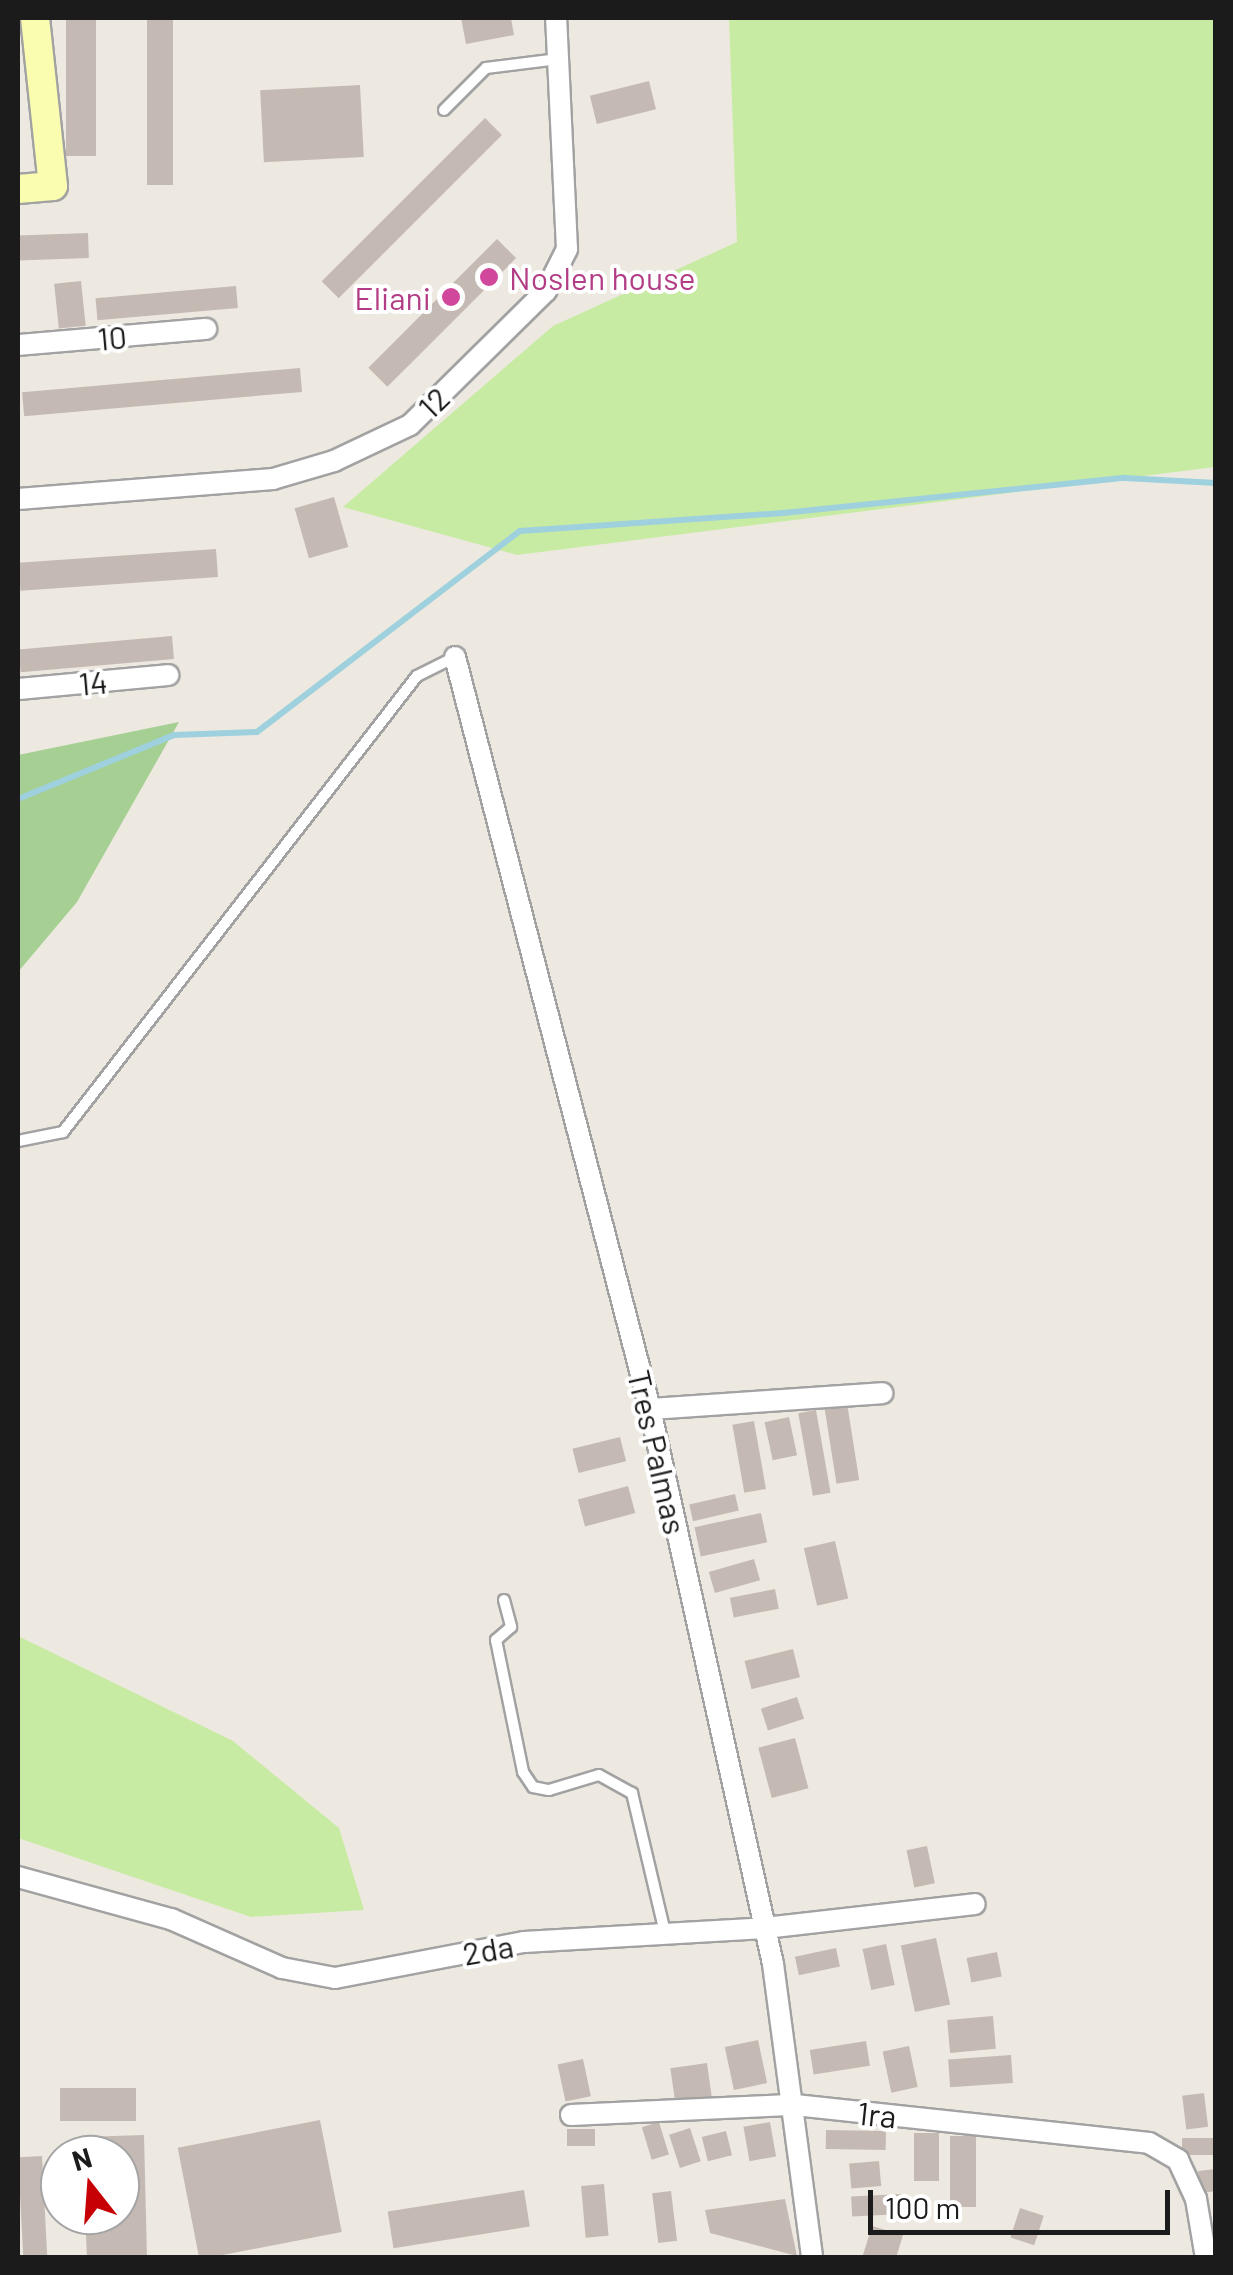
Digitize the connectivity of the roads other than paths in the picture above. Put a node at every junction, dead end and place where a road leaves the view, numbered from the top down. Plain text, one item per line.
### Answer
1 (556, 18) edge
2 (29, 29) edge
3 (558, 59) junction
4 (444, 110) dead end
5 (18, 189) edge
6 (206, 329) dead end
7 (18, 345) edge
8 (18, 499) edge
9 (455, 657) joint
10 (168, 675) dead end
11 (18, 689) edge
12 (18, 1140) edge
13 (882, 1393) dead end
14 (650, 1408) junction
15 (504, 1600) dead end
16 (18, 1877) edge
17 (975, 1904) dead end
18 (765, 1928) junction
19 (666, 1934) junction
20 (795, 2106) junction
21 (571, 2115) dead end
22 (812, 2258) edge
23 (1206, 2258) edge

1 - 3 street, 12
2 - 5 street
3 - 4 lane
3 - 8 street, 12
6 - 7 street, 10
9 - 12 lane
9 - 14 street, Tres Palmas
10 - 11 street, 14
13 - 14 street
14 - 18 street, Tres Palmas
15 - 19 lane
16 - 19 street, 2da
17 - 18 street, 2da
18 - 19 street, 2da
18 - 20 street, Tres Palmas
20 - 21 street, 1ra
20 - 22 street, Tres Palmas
20 - 23 street, 1ra

